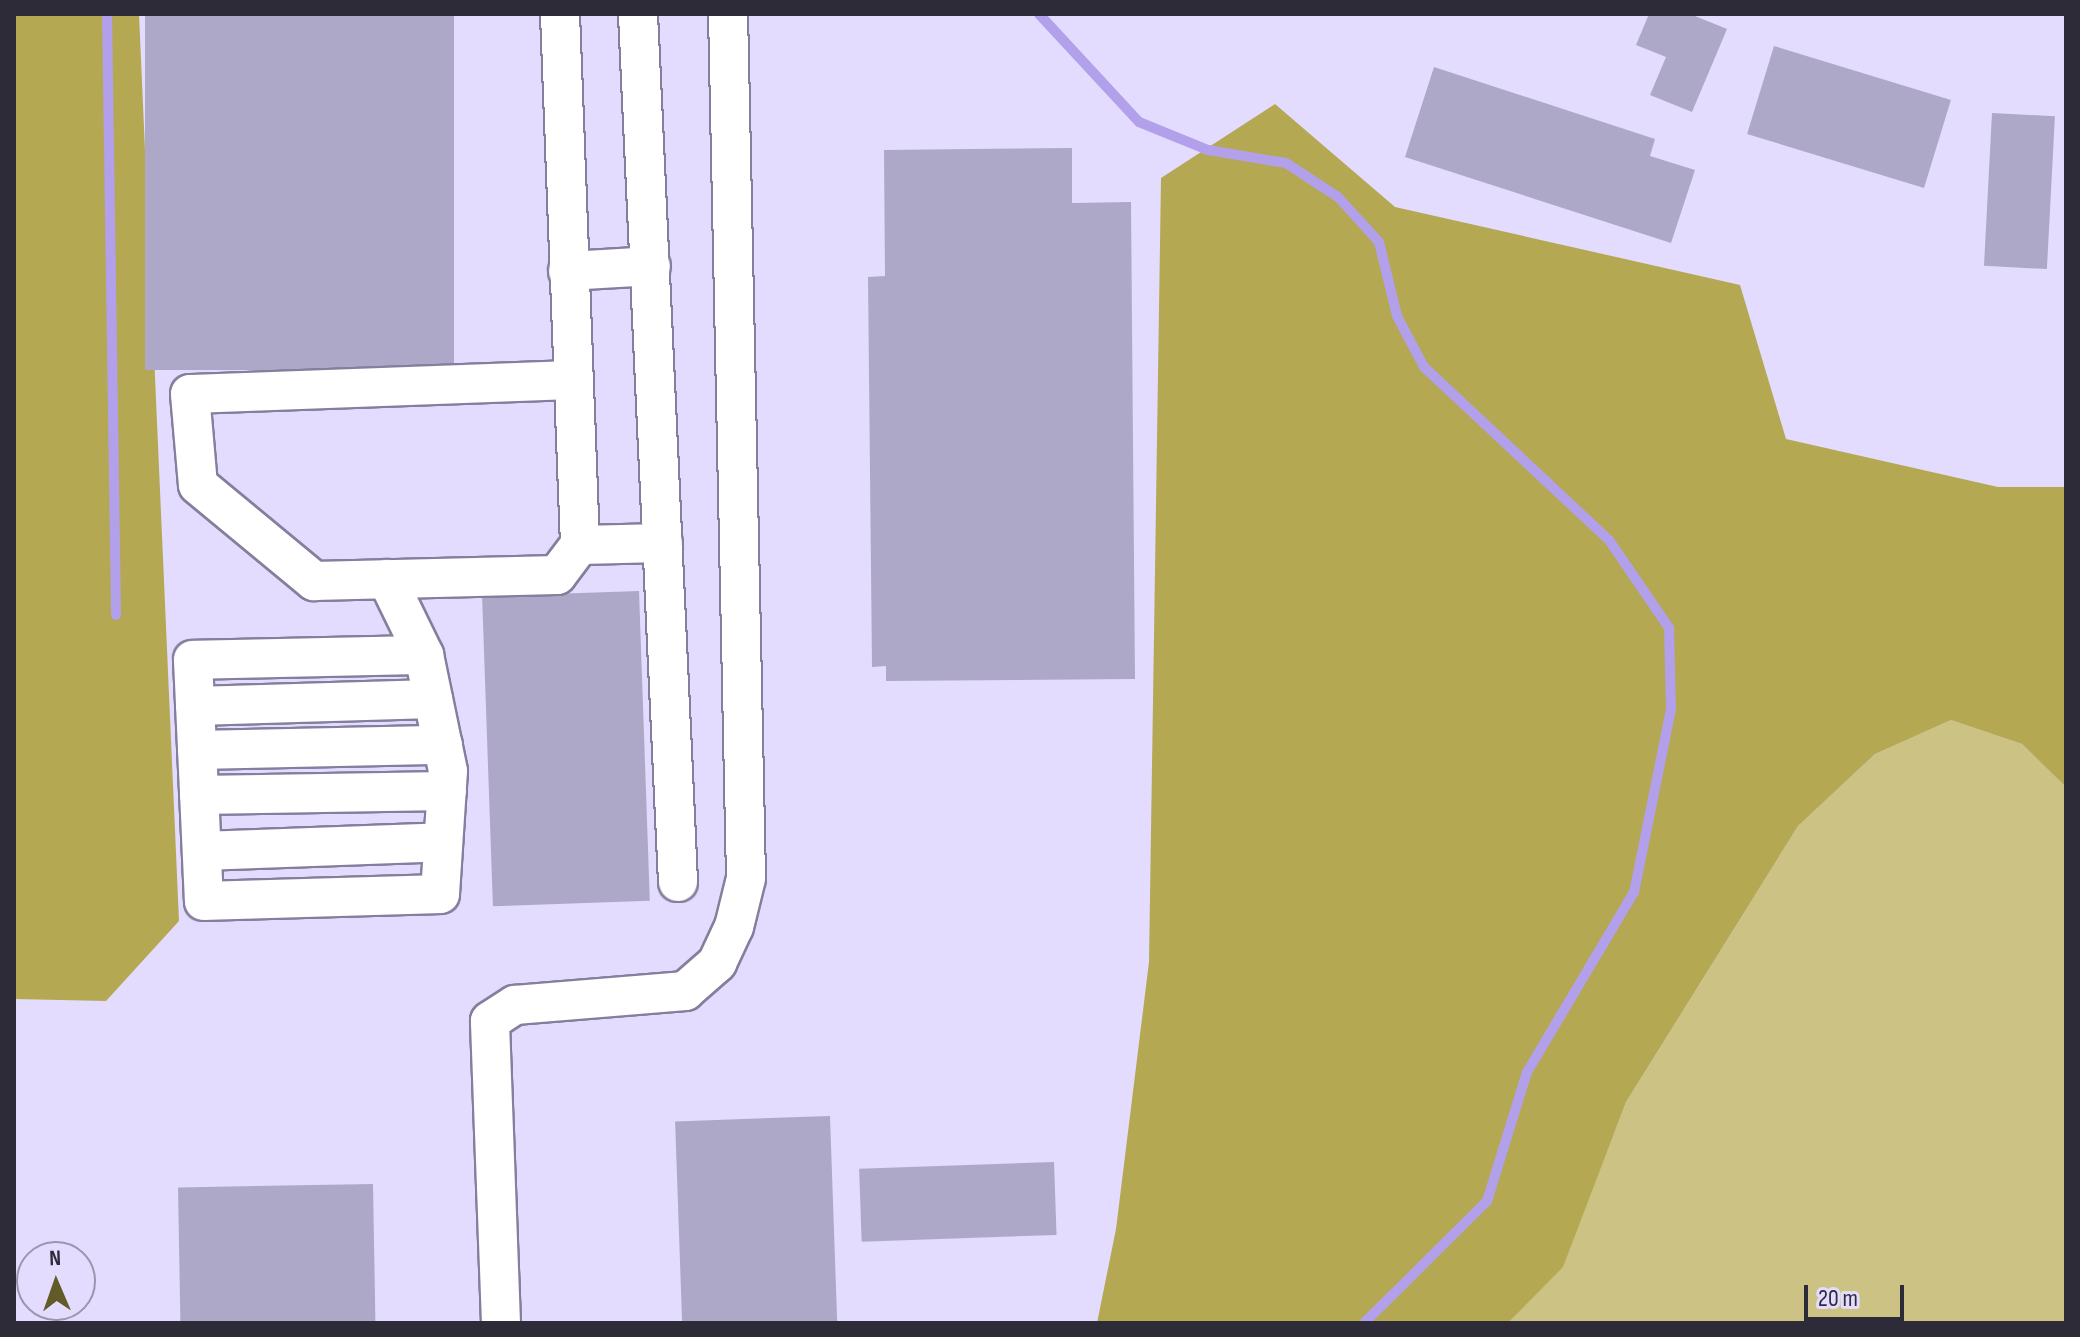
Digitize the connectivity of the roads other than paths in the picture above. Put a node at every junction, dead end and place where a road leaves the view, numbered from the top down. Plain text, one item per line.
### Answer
1 (560, 14) edge
2 (638, 14) edge
3 (728, 14) edge
4 (651, 266) junction
5 (568, 271) junction
6 (573, 380) junction
7 (663, 543) junction
8 (580, 545) junction
9 (387, 579) junction
10 (424, 655) junction
11 (433, 699) junction
12 (195, 706) junction
13 (443, 745) junction
14 (197, 750) junction
15 (447, 791) junction
16 (199, 795) junction
17 (443, 842) junction
18 (202, 851) junction
19 (678, 882) dead end
20 (501, 1323) edge

1 - 5 lane
2 - 4 lane
3 - 20 lane
4 - 5 lane
4 - 7 lane
5 - 6 lane
6 - 8 lane
6 - 9 lane
7 - 8 lane
7 - 19 lane
8 - 9 lane
9 - 10 lane
10 - 11 lane
10 - 12 lane
11 - 12 lane
11 - 13 lane
12 - 14 lane
13 - 14 lane
13 - 15 lane
14 - 16 lane
15 - 16 lane
15 - 17 lane
16 - 18 lane
17 - 18 lane
17 - 18 lane

